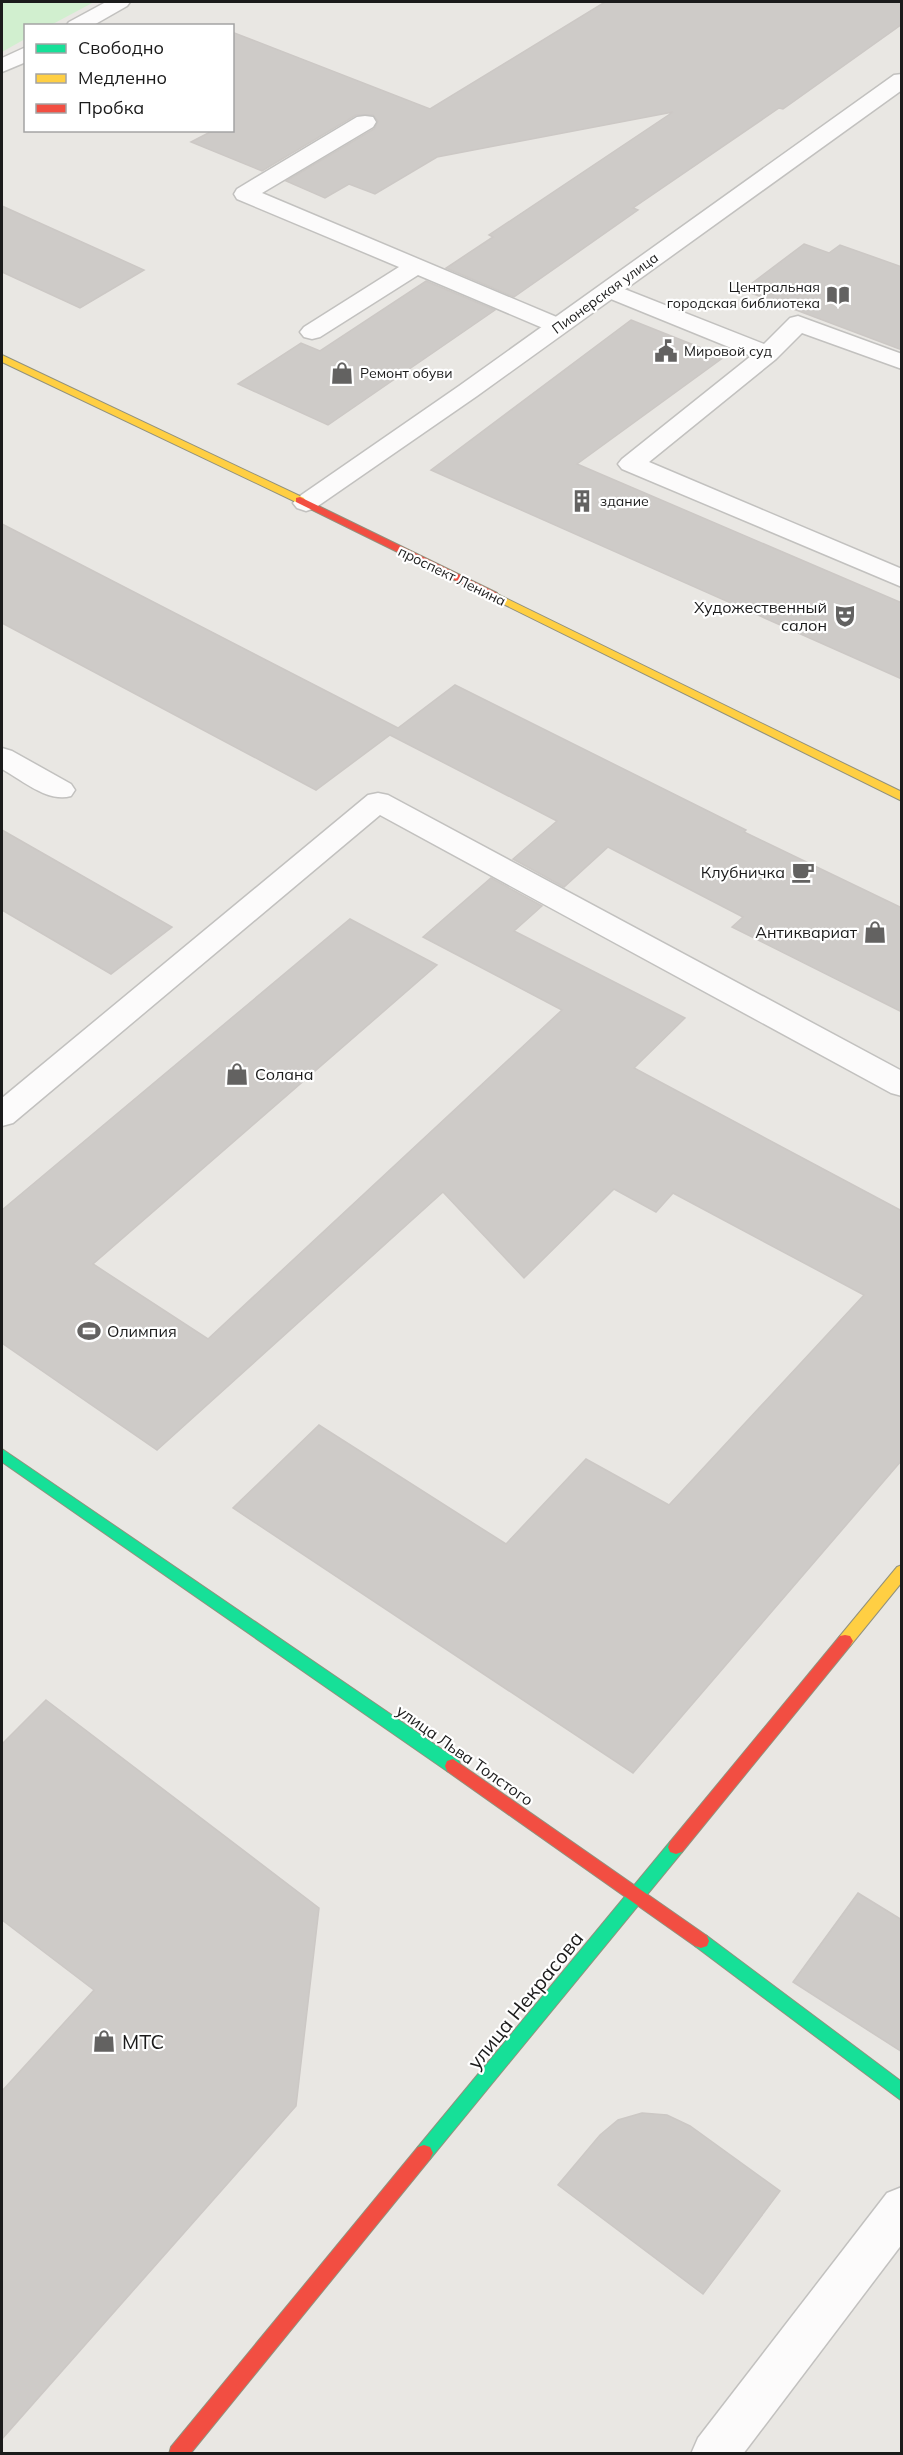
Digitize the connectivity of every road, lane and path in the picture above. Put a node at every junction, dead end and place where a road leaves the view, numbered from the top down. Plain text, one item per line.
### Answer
1 (120, 2) edge
2 (80, 24) edge
3 (24, 54) edge
4 (2, 66) edge
5 (902, 80) edge
6 (365, 122) dead end
7 (417, 266) junction
8 (609, 290) junction
9 (558, 326) junction
10 (312, 332) dead end
11 (768, 354) junction
12 (2, 358) edge
13 (902, 362) edge
14 (306, 503) junction
15 (902, 579) edge
16 (2, 757) edge
17 (61, 790) dead end
18 (902, 797) edge
19 (902, 1085) edge
20 (2, 1115) edge
21 (2, 1455) edge
22 (902, 1571) edge
23 (636, 1894) junction
24 (902, 2094) edge
25 (902, 2208) edge
26 (178, 2454) edge
27 (714, 2454) edge

1 - 2 street
3 - 4 street
5 - 8 street, Пионерская улица
6 - 7 street
7 - 9 street
7 - 10 street
8 - 9 street, Пионерская улица
8 - 11 street
9 - 14 street, Пионерская улица
11 - 13 street
11 - 15 street
12 - 14 street, проспект Ленина
14 - 18 street, проспект Ленина
16 - 17 street
19 - 20 street
21 - 23 street, улица Льва Толстого
22 - 23 street, улица Некрасова
23 - 24 street, улица Льва Толстого
23 - 26 street, улица Некрасова
25 - 27 street

